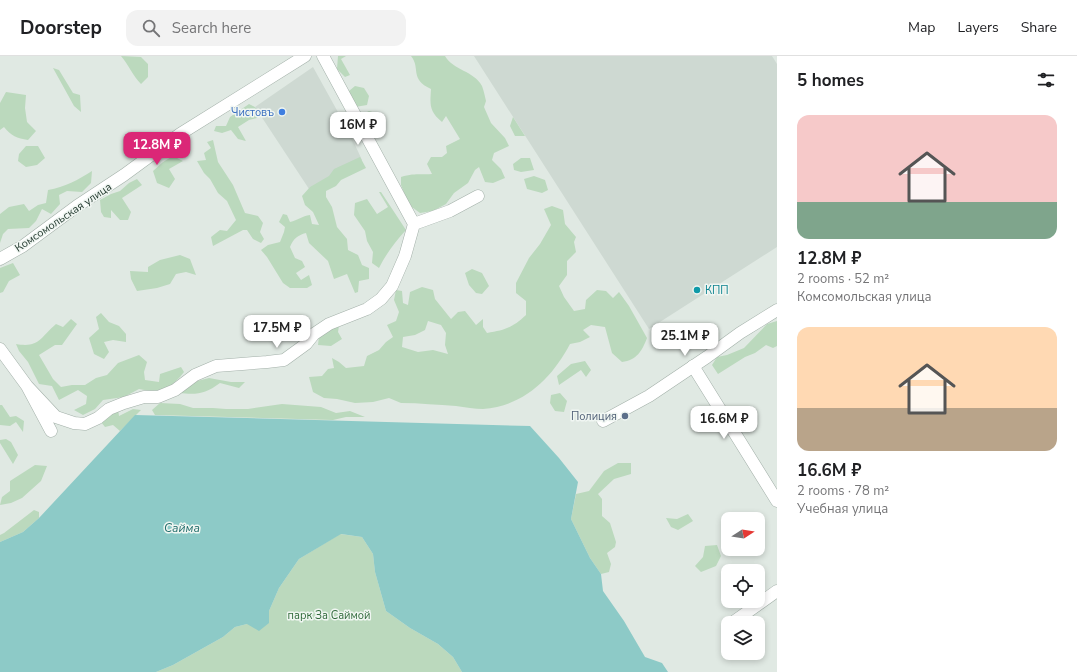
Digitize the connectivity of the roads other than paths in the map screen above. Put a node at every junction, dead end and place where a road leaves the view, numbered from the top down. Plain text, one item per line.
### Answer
1 (305, 56) edge
2 (323, 56) edge
3 (478, 196) dead end
4 (414, 224) junction
5 (0, 259) edge
6 (777, 310) edge
7 (0, 349) edge
8 (693, 366) junction
9 (27, 386) junction
10 (603, 422) dead end
11 (51, 431) dead end
12 (777, 501) edge
13 (777, 590) edge
14 (742, 616) edge

1 - 5 street, Комсомольская улица
2 - 4 street
3 - 4 street
4 - 9 street
6 - 8 street
7 - 9 street
8 - 10 street
8 - 12 street
9 - 11 street
13 - 14 street

